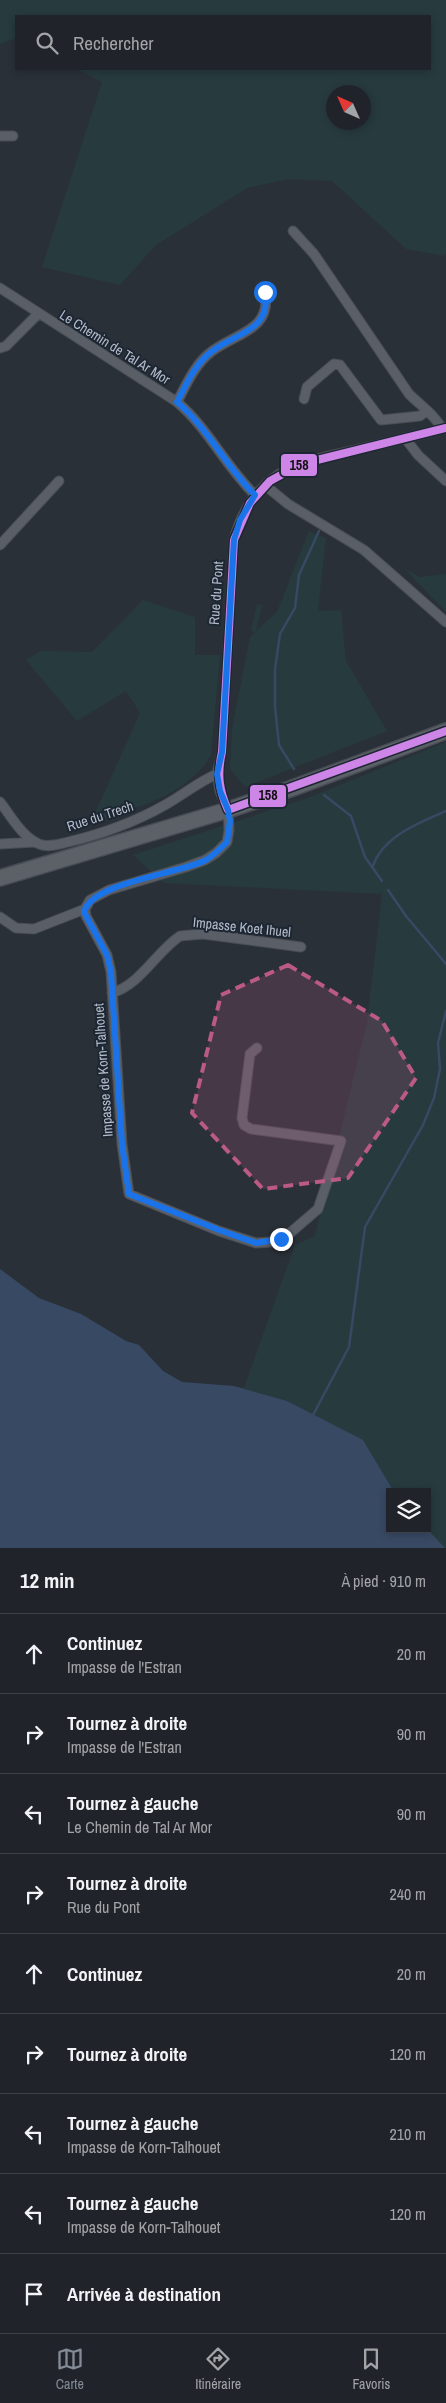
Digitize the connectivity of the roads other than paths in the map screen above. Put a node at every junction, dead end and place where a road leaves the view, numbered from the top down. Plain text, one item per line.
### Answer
1 (0, 136) edge
2 (13, 136) dead end
3 (293, 230) dead end
4 (0, 288) edge
5 (265, 292) dead end
6 (38, 314) junction
7 (0, 348) edge
8 (304, 399) dead end
9 (177, 402) junction
10 (426, 412) junction
11 (444, 428) edge
12 (405, 438) junction
13 (59, 481) dead end
14 (446, 481) edge
15 (266, 486) junction
16 (255, 495) junction
17 (0, 545) edge
18 (446, 622) edge
19 (446, 730) edge
20 (217, 774) junction
21 (0, 802) edge
22 (228, 810) junction
23 (35, 842) junction
24 (0, 844) edge
25 (0, 878) edge
26 (85, 908) junction
27 (0, 917) edge
28 (301, 947) dead end
29 (112, 993) junction
30 (257, 1048) dead end

1 - 2 street
3 - 10 street
4 - 6 street, Le Chemin de Tal Ar Mor
5 - 9 street
6 - 7 street
6 - 9 street, Le Chemin de Tal Ar Mor
8 - 10 street
9 - 16 street, Le Chemin de Tal Ar Mor
10 - 11 street
11 - 12 street, Rue du Pont
12 - 14 street
12 - 15 street, Rue du Pont
13 - 17 street
15 - 16 street, Rue du Pont
15 - 18 street
16 - 20 street, Rue du Pont
19 - 22 main road
20 - 22 street, Rue du Pont
20 - 23 street, Rue du Trech
21 - 23 street
22 - 25 main road
22 - 26 street
23 - 24 street, Rue du Trech
26 - 27 street
26 - 29 street, Impasse de Korn-Talhouet
28 - 29 street, Impasse Koet Ihuel
29 - 30 street, Impasse de Korn-Talhouet

